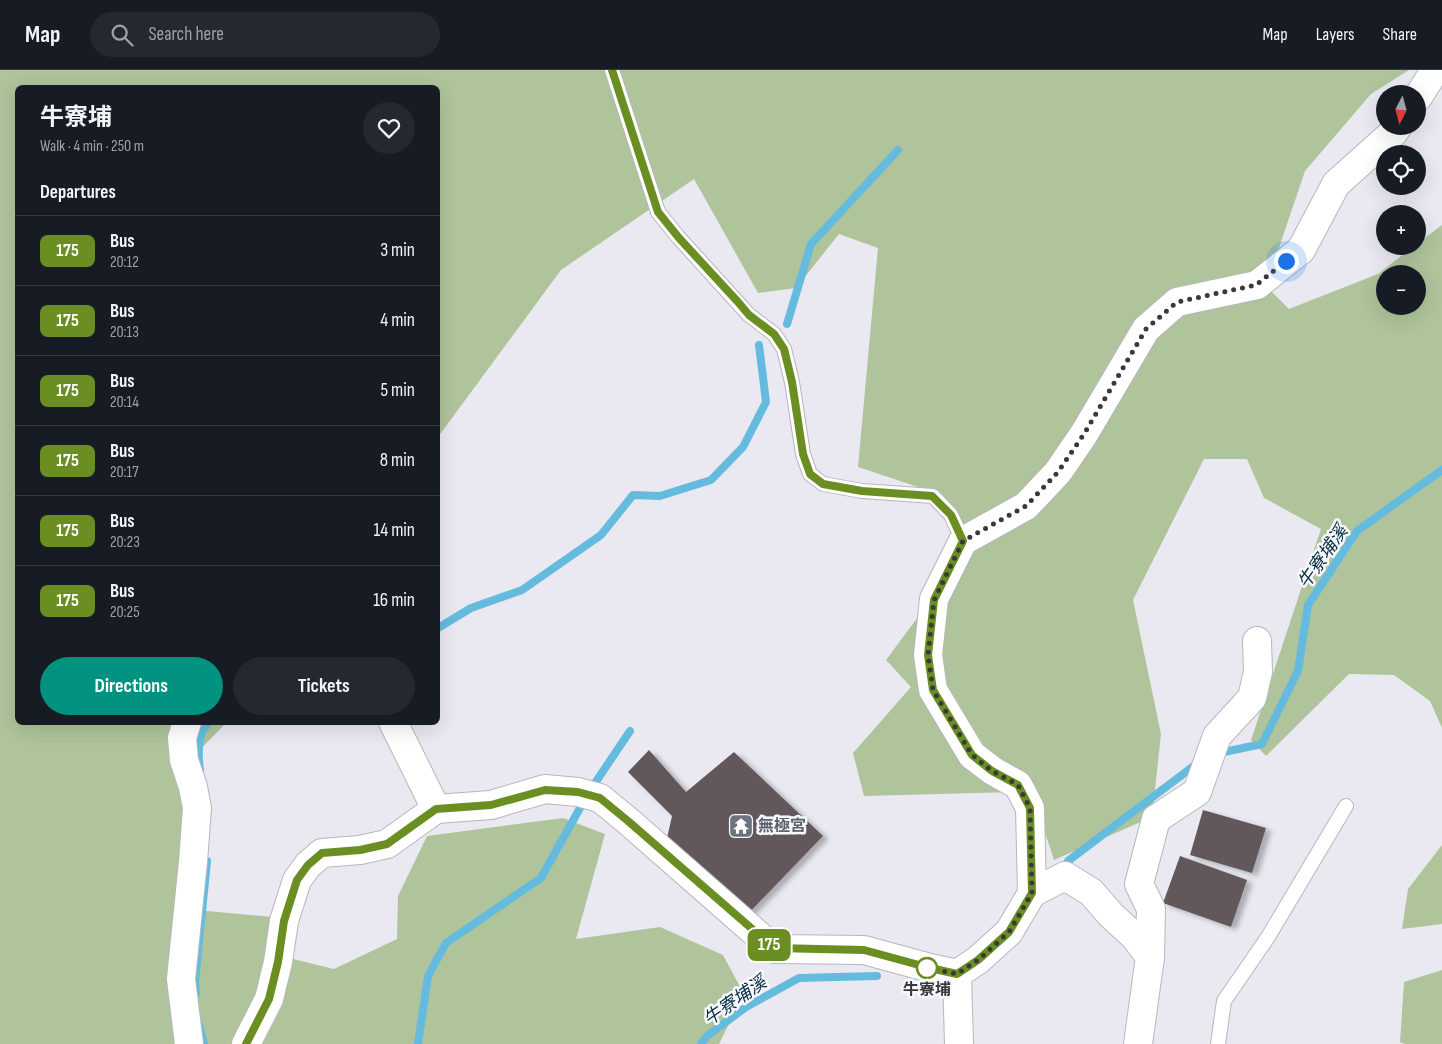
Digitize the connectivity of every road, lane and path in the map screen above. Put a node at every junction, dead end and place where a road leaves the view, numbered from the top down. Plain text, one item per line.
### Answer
1 (612, 70) edge
2 (1435, 70) edge
3 (1426, 85) edge
4 (1391, 135) edge
5 (963, 541) junction
6 (1257, 641) dead end
7 (186, 725) edge
8 (394, 725) edge
9 (1346, 806) dead end
10 (436, 809) junction
11 (1032, 893) junction
12 (1150, 957) junction
13 (957, 974) junction
14 (189, 1044) edge
15 (246, 1044) edge
16 (959, 1044) edge
17 (1138, 1044) edge
18 (1218, 1044) edge

1 - 5 lane
2 - 3 street
4 - 5 street
5 - 11 street
6 - 12 street
7 - 14 street
8 - 10 street
9 - 18 lane
10 - 13 street
10 - 15 street
11 - 12 street
11 - 13 street
12 - 17 street
13 - 16 street

